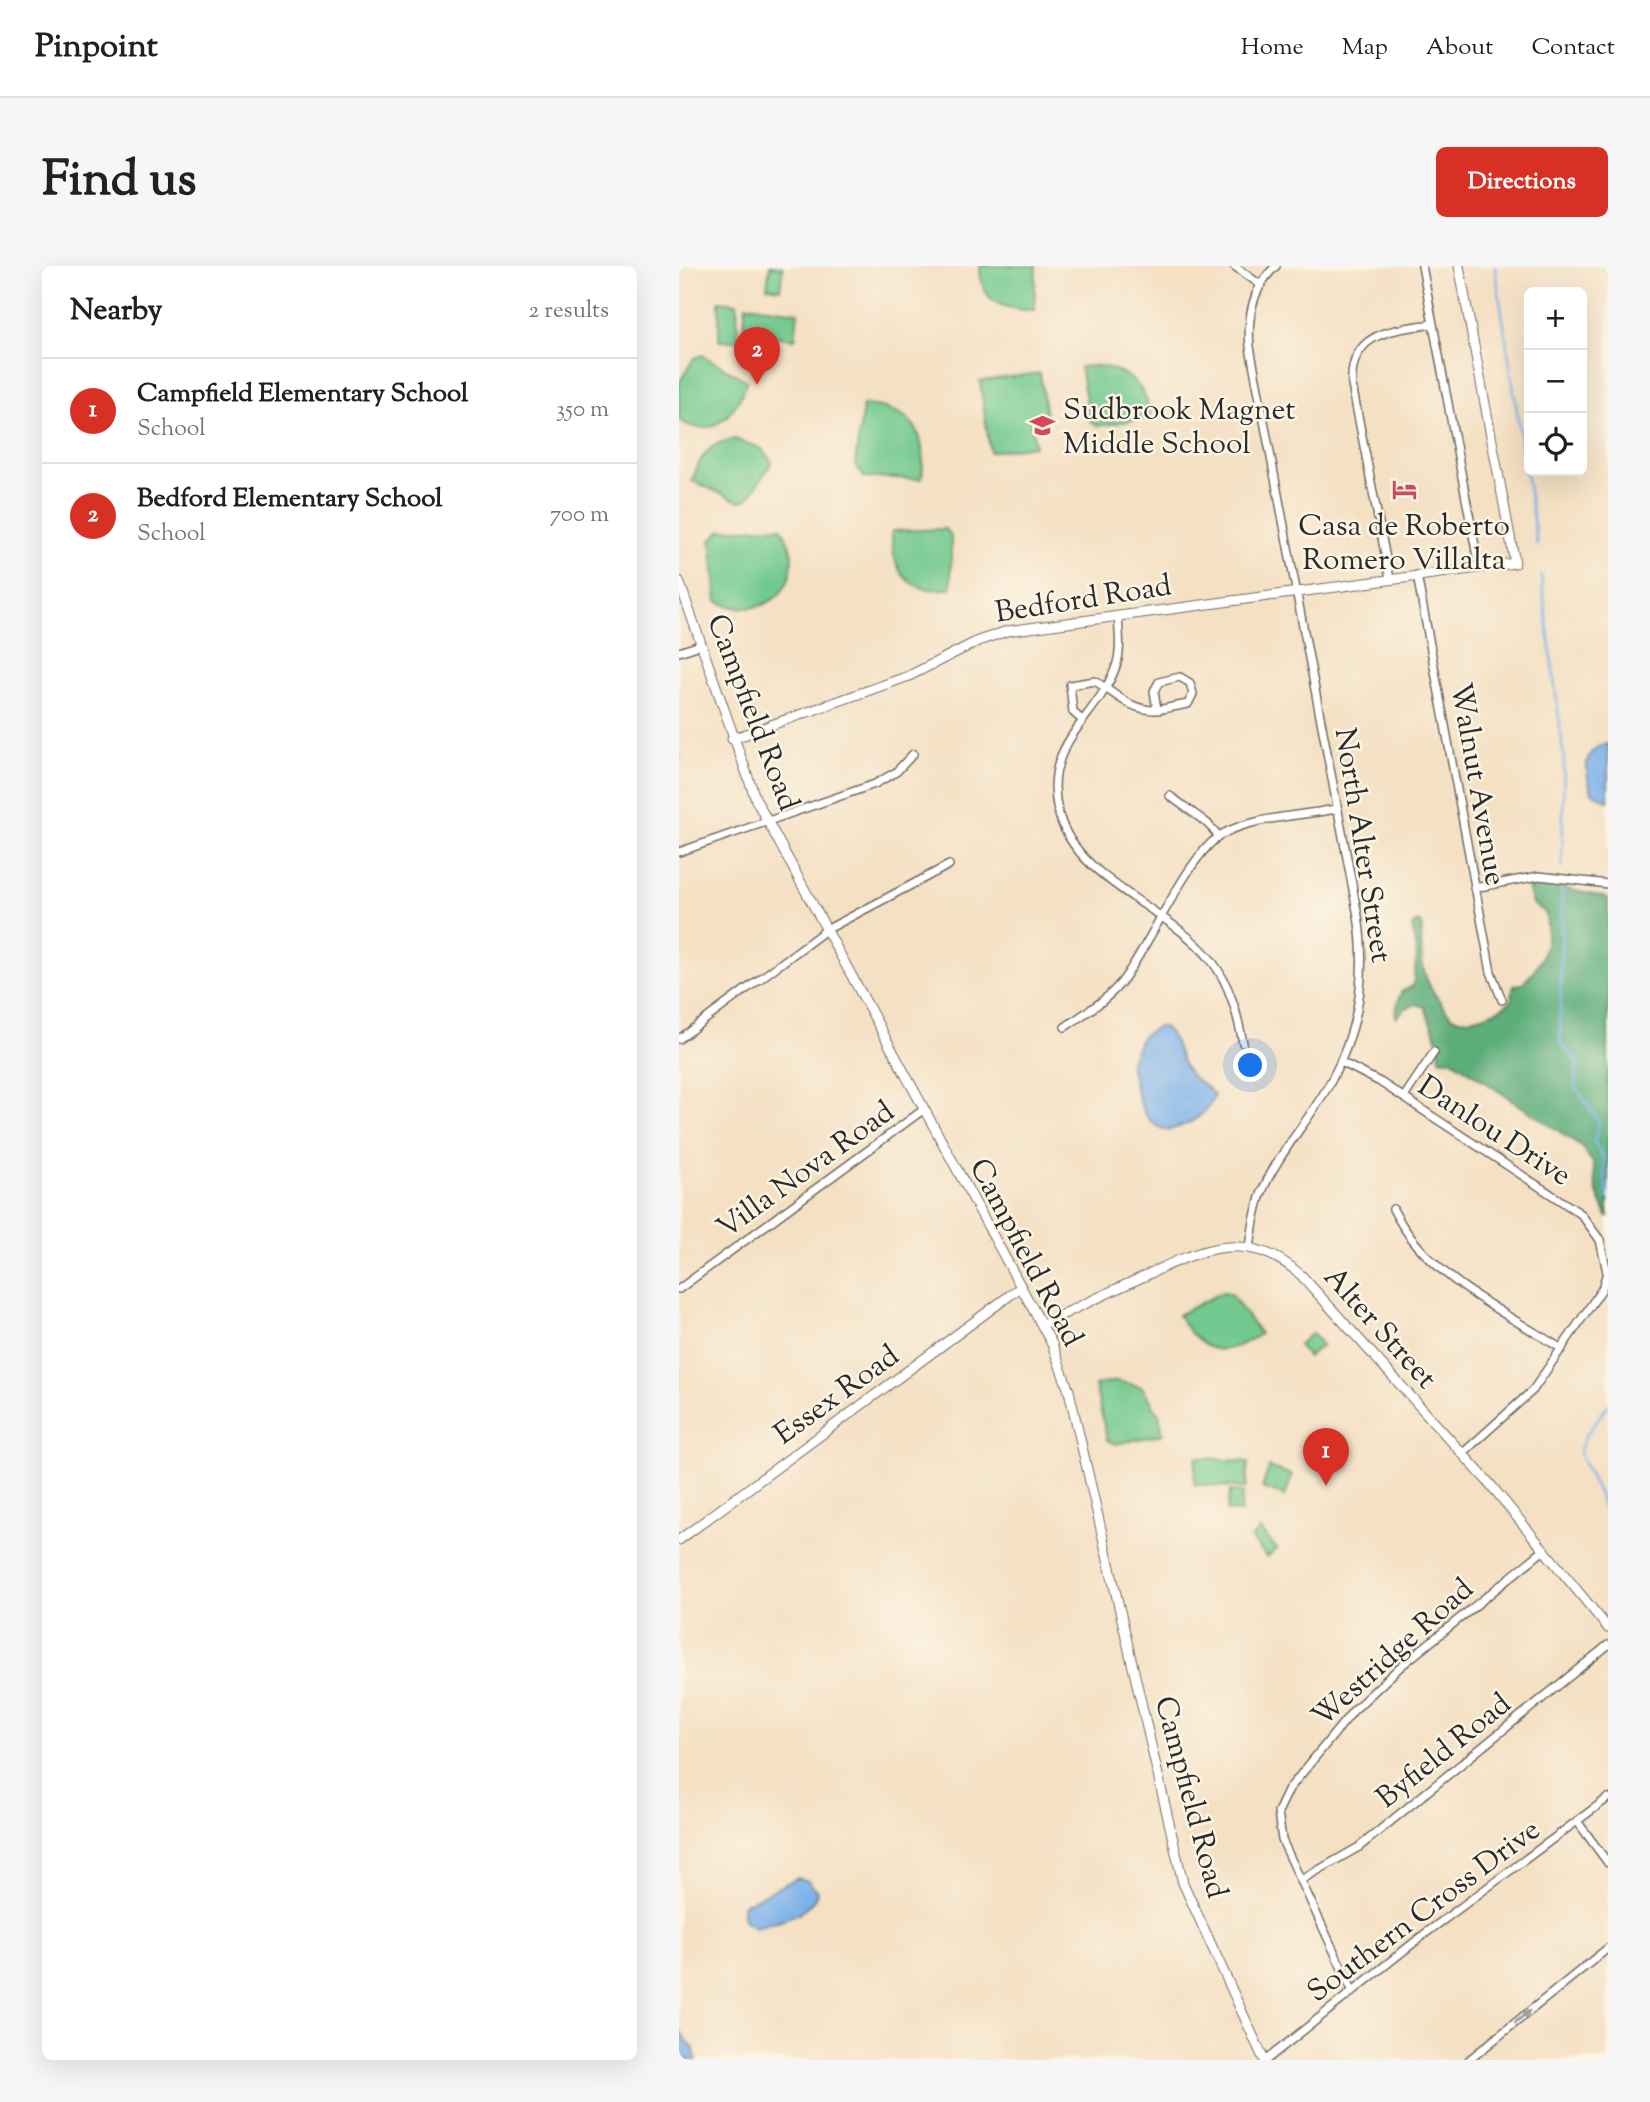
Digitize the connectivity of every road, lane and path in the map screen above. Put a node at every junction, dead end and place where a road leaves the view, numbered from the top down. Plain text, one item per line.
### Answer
1 (1234, 266) edge
2 (1276, 266) edge
3 (1422, 266) edge
4 (1459, 266) edge
5 (1261, 285) junction
6 (1432, 324) junction
7 (1479, 567) junction
8 (1417, 575) junction
9 (1390, 579) junction
10 (679, 581) edge
11 (1297, 593) junction
12 (1118, 617) junction
13 (701, 645) junction
14 (679, 652) edge
15 (1105, 687) junction
16 (1157, 710) junction
17 (1081, 720) junction
18 (732, 739) junction
19 (913, 754) dead end
20 (1170, 796) dead end
21 (1337, 809) junction
22 (768, 822) junction
23 (1219, 836) junction
24 (679, 852) edge
25 (949, 865) dead end
26 (1608, 884) edge
27 (1475, 888) junction
28 (1163, 918) junction
29 (826, 930) junction
30 (1502, 1000) dead end
31 (1065, 1027) dead end
32 (679, 1039) edge
33 (1243, 1043) dead end
34 (1434, 1052) dead end
35 (1341, 1062) junction
36 (1404, 1097) junction
37 (923, 1110) junction
38 (1393, 1209) dead end
39 (1250, 1247) junction
40 (1021, 1287) junction
41 (679, 1289) edge
42 (1043, 1324) junction
43 (1562, 1349) junction
44 (1463, 1454) junction
45 (679, 1540) edge
46 (1544, 1550) junction
47 (1608, 1628) edge
48 (1608, 1645) edge
49 (1608, 1798) edge
50 (1577, 1821) junction
51 (1608, 1863) edge
52 (1301, 1880) junction
53 (1608, 1948) edge
54 (1353, 1992) junction
55 (1265, 2060) edge
56 (1469, 2060) edge

1 - 5 street
2 - 5 street, North Alter Street
3 - 6 street
4 - 7 street, Bedford Road
5 - 11 street, North Alter Street
6 - 7 street
6 - 9 street
7 - 8 street, Bedford Road
8 - 9 street, Bedford Road
8 - 27 street, Walnut Avenue
9 - 11 street, Bedford Road
10 - 13 street, Campfield Road
11 - 12 street, Bedford Road
11 - 21 street, North Alter Street
12 - 15 street
12 - 18 street, Bedford Road
13 - 14 street
13 - 18 street, Campfield Road
15 - 16 street
15 - 17 street
15 - 17 street
16 - 16 street
17 - 28 street
18 - 22 street, Campfield Road
19 - 22 street
20 - 23 street
21 - 23 street
21 - 35 street, North Alter Street
22 - 24 street
22 - 29 street, Campfield Road
23 - 28 street
25 - 29 street
26 - 27 street
27 - 30 street, Walnut Avenue
28 - 31 street
28 - 33 street
29 - 32 street
29 - 37 street, Campfield Road
34 - 36 street
35 - 36 street, Danlou Drive
35 - 39 street, North Alter Street
36 - 43 street, Danlou Drive
37 - 40 street, Campfield Road
37 - 41 street, Villa Nova Road
38 - 43 street
39 - 42 street, Alter Street
39 - 44 street, Alter Street
40 - 42 street, Campfield Road
40 - 45 street, Essex Road
42 - 55 street, Campfield Road
43 - 44 street, Danlou Drive
44 - 46 street, Alter Street
46 - 47 street, Alter Street
46 - 52 street, Westridge Road
48 - 52 street, Byfield Road
49 - 50 street, Southern Cross Drive
50 - 51 street
50 - 54 street, Southern Cross Drive
52 - 54 street, Westridge Road
56 -> 53 street
54 - 55 street, Southern Cross Drive

